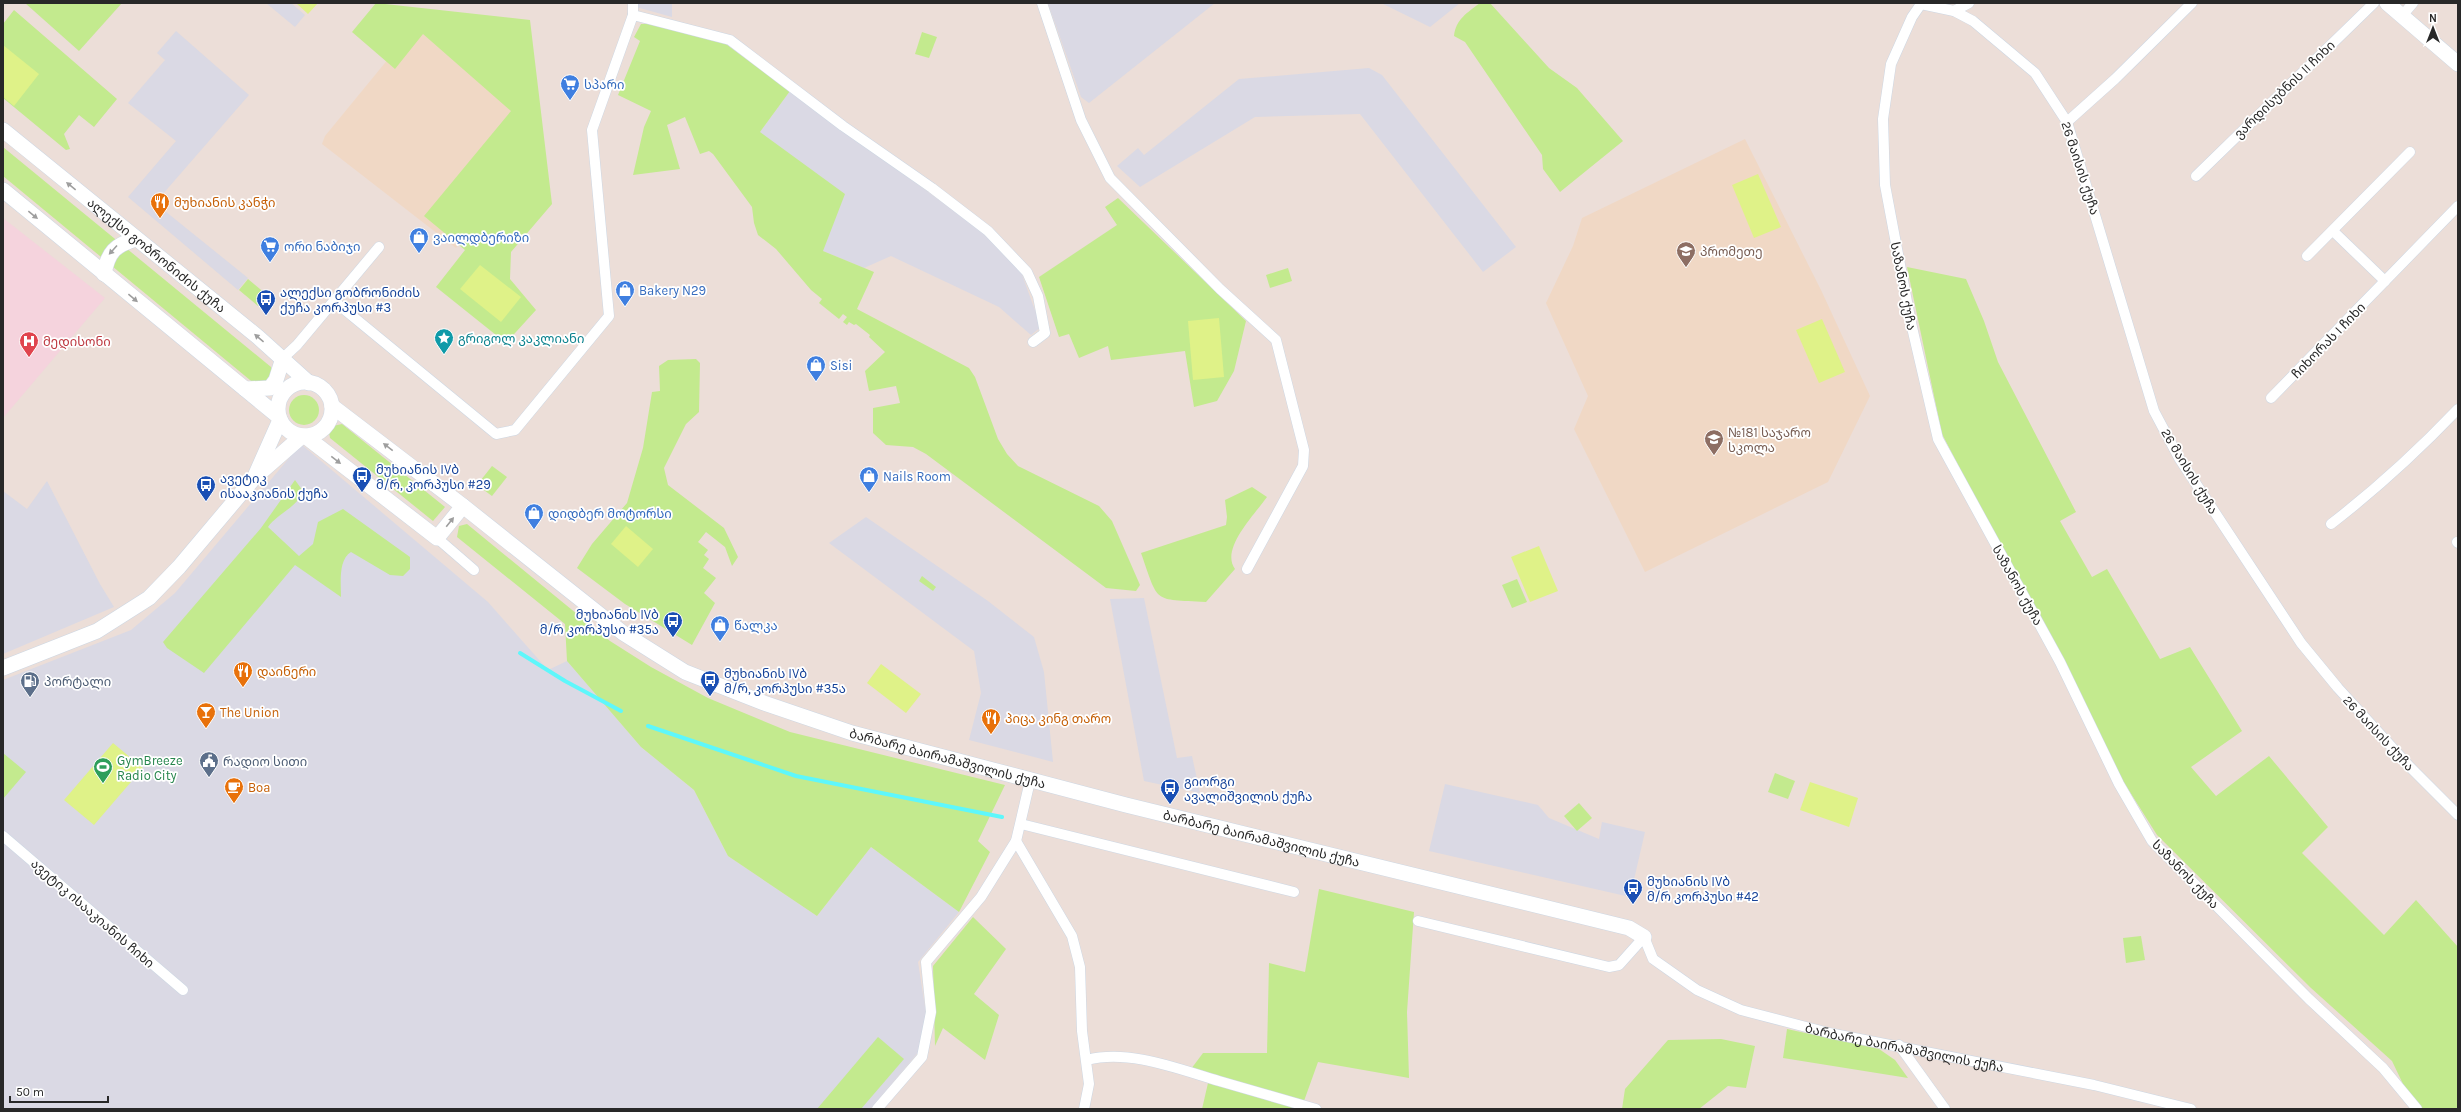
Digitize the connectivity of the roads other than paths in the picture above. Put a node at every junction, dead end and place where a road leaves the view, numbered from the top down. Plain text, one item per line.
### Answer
1 (633, 3) edge
2 (1042, 3) edge
3 (1969, 3) edge
4 (2192, 3) edge
5 (2374, 3) edge
6 (2387, 3) edge
7 (2413, 3) edge
8 (1921, 4) edge
9 (1954, 11) junction
10 (633, 15) junction
11 (2401, 16) junction
12 (2458, 64) edge
13 (2067, 122) junction
14 (3, 130) edge
15 (2410, 152) dead end
16 (2196, 176) dead end
17 (3, 190) edge
18 (2458, 206) edge
19 (2333, 231) junction
20 (136, 239) junction
21 (379, 247) dead end
22 (2307, 256) dead end
23 (104, 274) junction
24 (2385, 281) junction
25 (334, 301) junction
26 (1033, 342) dead end
27 (282, 358) junction
28 (309, 382) junction
29 (244, 389) junction
30 (2271, 398) dead end
31 (332, 406) junction
32 (2458, 409) edge
33 (280, 419) junction
34 (304, 436) junction
35 (254, 478) junction
36 (463, 506) junction
37 (2331, 524) dead end
38 (437, 538) junction
39 (1247, 569) dead end
40 (474, 570) dead end
41 (3, 668) edge
42 (1030, 781) junction
43 (2458, 815) edge
44 (1021, 824) junction
45 (3, 836) edge
46 (1016, 841) junction
47 (1294, 892) dead end
48 (1418, 922) dead end
49 (1644, 937) junction
50 (183, 990) dead end
51 (1898, 1045) junction
52 (1087, 1060) junction
53 (877, 1109) edge
54 (1084, 1109) edge
55 (1316, 1109) edge
56 (1945, 1109) edge
57 (2191, 1109) edge
58 (2417, 1109) edge

1 - 10 street
2 - 39 street
3 - 9 street
4 - 13 street
5 - 16 street, ვარდისუბნის II ჩიხი
6 - 11 street
7 - 11 street
8 - 9 street, საზანოს ქუჩა
8 - 58 street, საზანოს ქუჩა
9 - 13 street, 26 მაისის ქუჩა
10 - 25 street
10 - 26 street
11 - 12 street
13 - 43 street, 26 მაისის ქუჩა
20 -> 14 street, ალექსი გობრონიძის ქუჩა
15 - 19 street
17 -> 23 street
18 - 24 street, ჩიხორას I ჩიხი
19 - 22 street
19 - 24 street
20 -> 23 street
27 -> 20 street, ალექსი გობრონიძის ქუჩა
21 - 25 street
23 -> 29 street
24 - 30 street, ჩიხორას I ჩიხი
25 - 27 street
27 - 28 street, ალექსი გობრონიძის ქუჩა
27 - 29 street
28 - 31 street
28 - 33 street
29 - 33 street
31 - 34 street
36 -> 31 street, ბარბარე ბაირამაშვილის ქუჩა
32 - 37 street
33 - 34 street
33 - 35 street
34 - 35 street
34 -> 38 street
35 - 41 street
38 -> 36 street
36 - 42 street, ბარბარე ბაირამაშვილის ქუჩა
38 - 40 street
42 - 44 street
42 - 49 street, ბარბარე ბაირამაშვილის ქუჩა
44 - 46 street
44 - 47 street
45 - 50 street, ავეტიკ ისააკიანის ჩიხი
46 - 52 street
46 - 53 street
48 - 49 street
49 - 51 street, ბარბარე ბაირამაშვილის ქუჩა
51 - 56 street
51 - 57 street, ბარბარე ბაირამაშვილის ქუჩა
52 - 54 street
52 - 55 street

